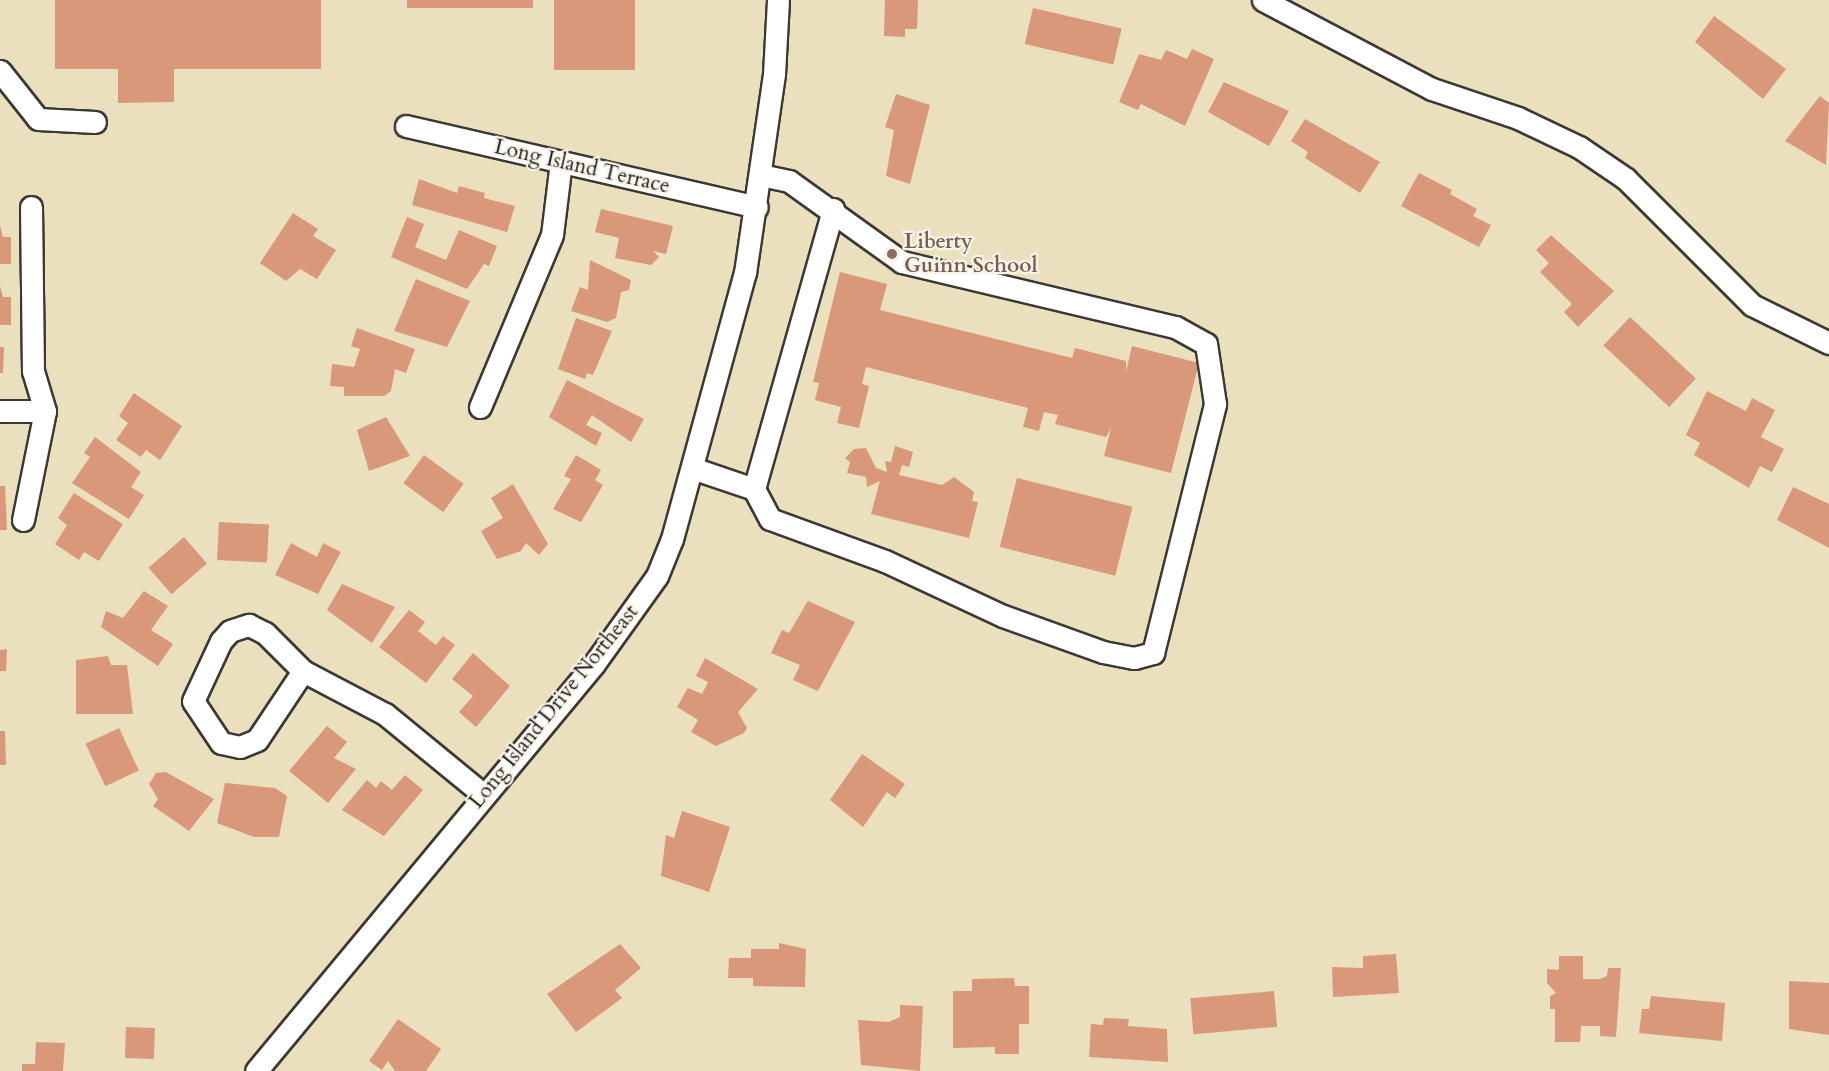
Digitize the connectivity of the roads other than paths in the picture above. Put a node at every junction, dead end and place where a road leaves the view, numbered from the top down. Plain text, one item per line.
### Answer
1 (778, 0) edge
2 (1263, 0) edge
3 (0, 70) edge
4 (95, 122) dead end
5 (406, 126) dead end
6 (561, 162) junction
7 (761, 175) junction
8 (31, 207) dead end
9 (757, 207) junction
10 (833, 209) junction
11 (1829, 343) edge
12 (480, 407) dead end
13 (0, 411) edge
14 (45, 411) junction
15 (692, 468) junction
16 (754, 489) junction
17 (23, 520) dead end
18 (303, 670) junction
19 (483, 795) junction
20 (256, 1071) edge

1 - 7 street, Long Island Drive Northeast
2 - 11 street
3 - 4 street
5 - 6 street, Long Island Terrace
6 - 9 street, Long Island Terrace
6 - 12 street
7 - 9 street, Long Island Drive Northeast
7 - 10 street
8 - 14 street
9 - 15 street, Long Island Drive Northeast
10 - 16 street
10 - 16 street
13 - 14 street
14 - 17 street
15 - 16 street
15 - 19 street, Long Island Drive Northeast
18 - 18 street
18 - 19 street
19 - 20 street, Long Island Drive Northeast

